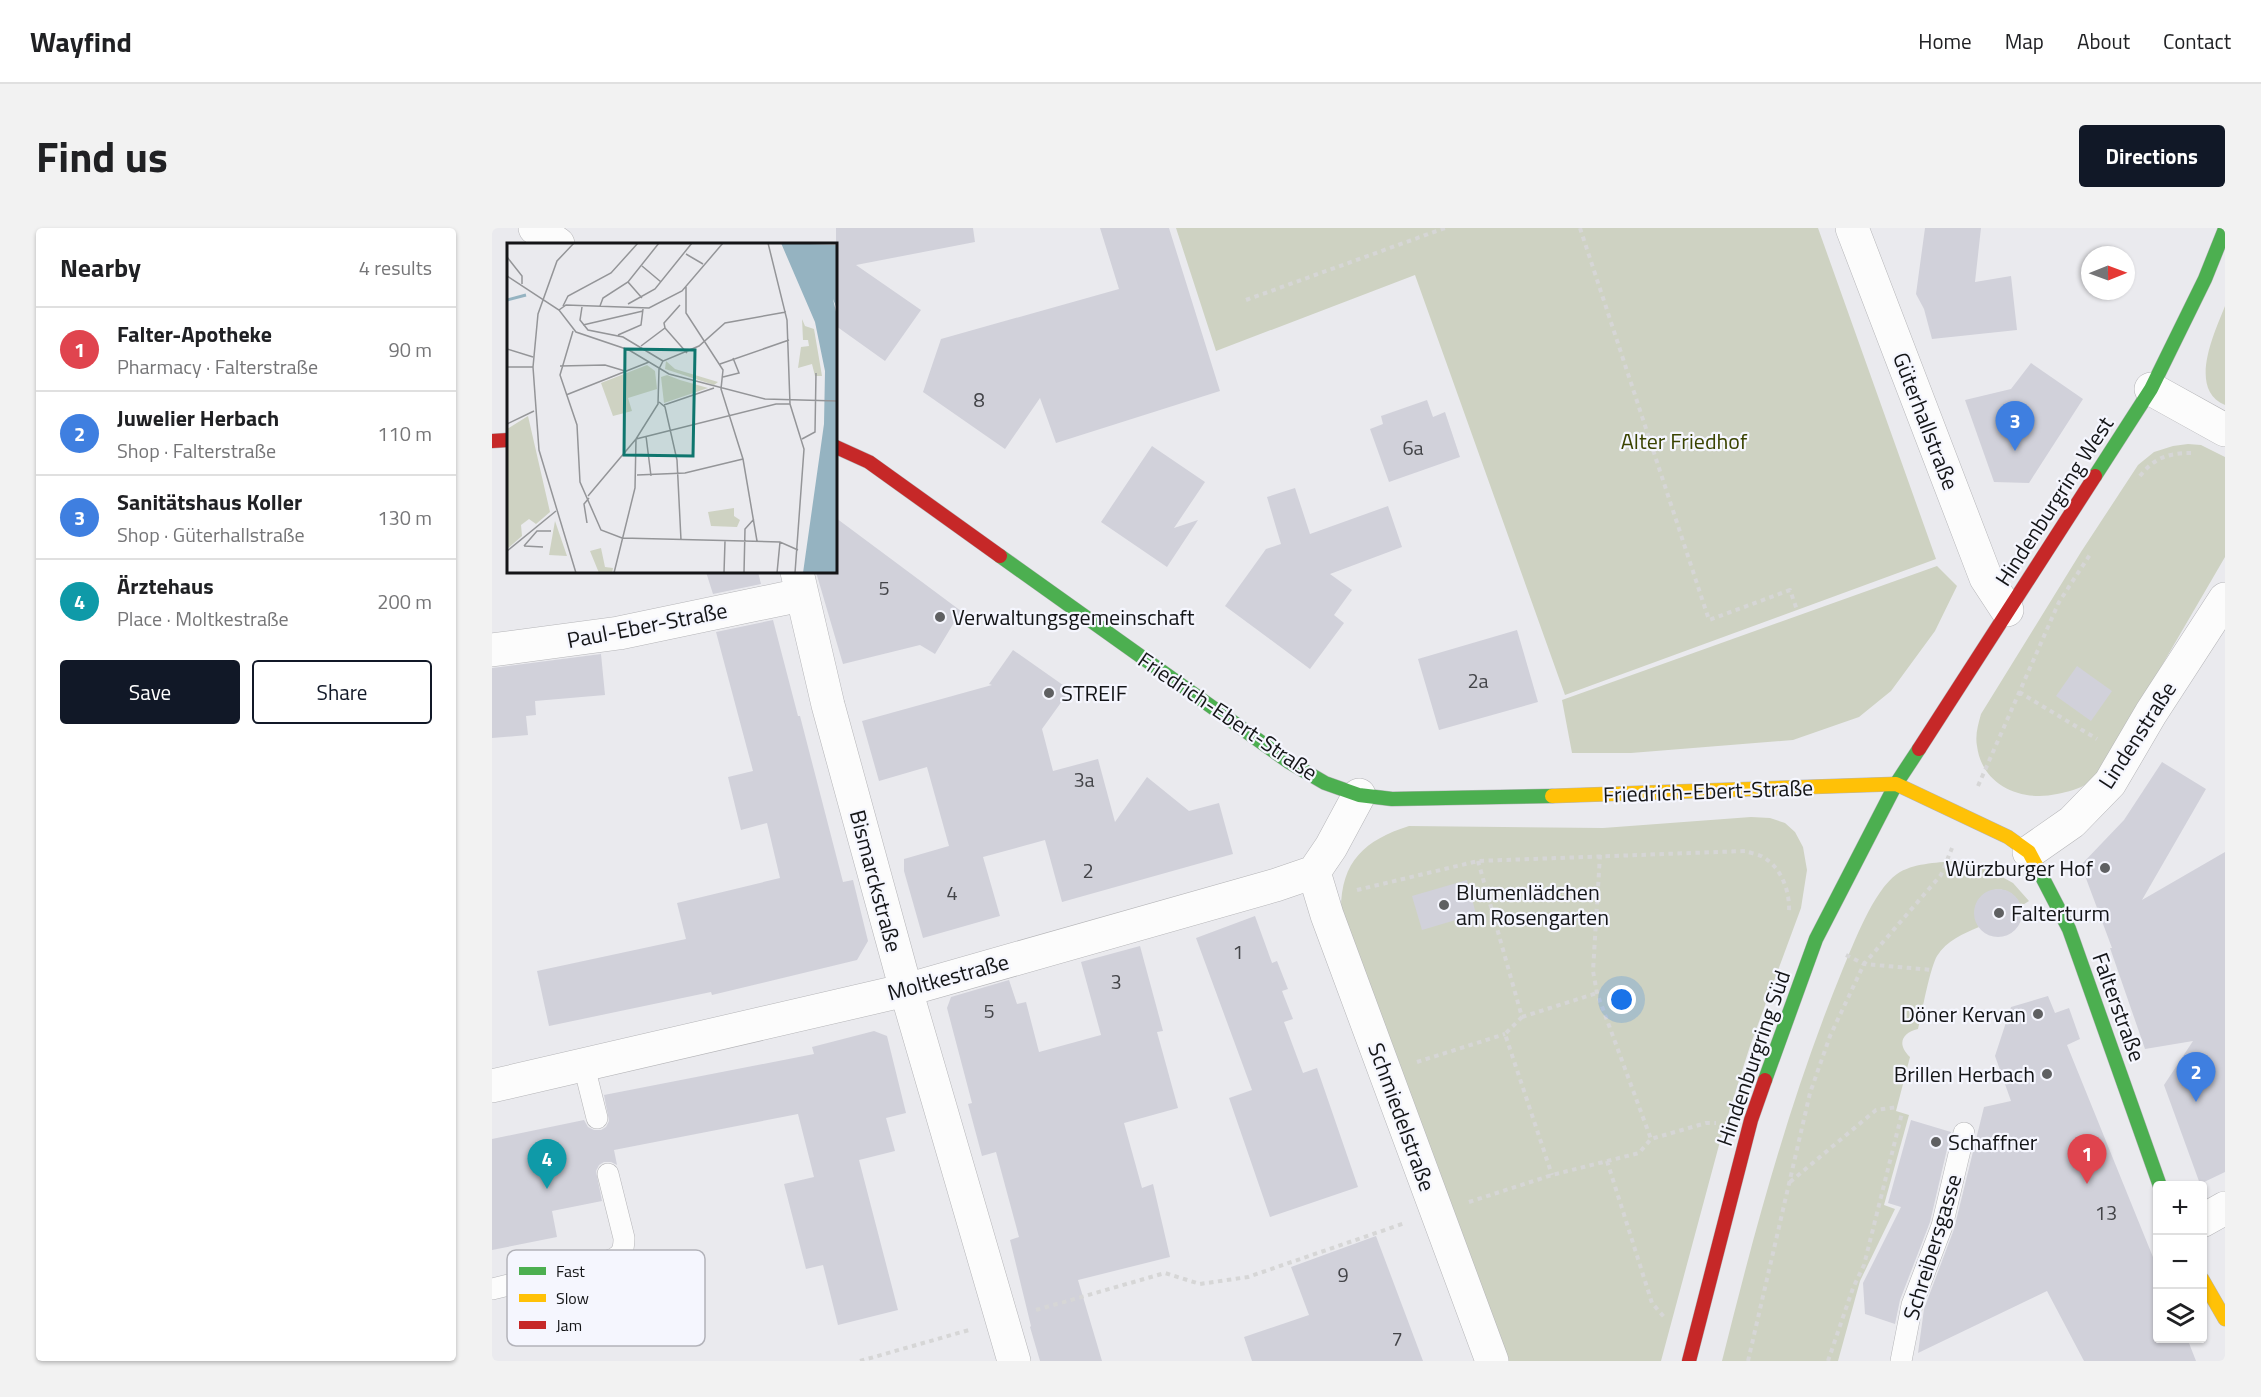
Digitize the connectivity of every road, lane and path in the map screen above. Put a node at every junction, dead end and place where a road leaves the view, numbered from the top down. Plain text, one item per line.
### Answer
1 (535, 228) edge
2 (1445, 228) edge
3 (1580, 228) edge
4 (1856, 229) edge
5 (2225, 229) edge
6 (557, 243) edge
7 (1246, 300) dead end
8 (2151, 389) junction
9 (2224, 430) edge
10 (507, 440) edge
11 (492, 441) edge
12 (837, 447) edge
13 (2135, 483) dead end
14 (2097, 543) dead end
15 (799, 583) edge
16 (2225, 599) edge
17 (1797, 610) dead end
18 (2007, 610) junction
19 (492, 650) edge
20 (2019, 692) junction
21 (2126, 756) junction
22 (1896, 784) junction
23 (1359, 795) junction
24 (1964, 816) junction
25 (2029, 852) junction
26 (1600, 855) junction
27 (1478, 861) junction
28 (1314, 872) junction
29 (1356, 890) dead end
30 (1816, 939) junction
31 (1864, 964) junction
32 (1933, 970) dead end
33 (906, 990) junction
34 (1597, 993) junction
35 (1522, 1017) junction
36 (1505, 1034) junction
37 (1415, 1062) dead end
38 (584, 1066) junction
39 (492, 1086) edge
40 (1898, 1107) dead end
41 (1902, 1113) dead end
42 (597, 1118) dead end
43 (1964, 1132) dead end
44 (1716, 1134) dead end
45 (1651, 1139) junction
46 (1607, 1161) junction
47 (608, 1174) dead end
48 (1552, 1175) junction
49 (2159, 1181) edge
50 (1789, 1183) junction
51 (2225, 1208) edge
52 (1437, 1212) junction
53 (2207, 1218) edge
54 (623, 1250) edge
55 (507, 1285) edge
56 (2207, 1288) edge
57 (492, 1289) edge
58 (1668, 1306) dead end
59 (2225, 1319) edge
60 (1003, 1320) junction
61 (860, 1361) edge
62 (1014, 1361) edge
63 (1492, 1361) edge
64 (1689, 1361) edge
65 (1748, 1361) edge
66 (1828, 1361) edge
67 (1901, 1361) edge

1 - 6 street
2 - 7 path
3 - 17 path
4 - 18 street, Güterhallstraße
5 - 8 street, Hindenburgring West
8 - 9 street
8 - 18 street, Hindenburgring West
9 - 13 path
10 - 11 street
12 - 23 street, Friedrich-Ebert-Straße
14 - 20 path
15 - 19 street, Paul-Eber-Straße
15 - 33 street, Bismarckstraße
16 - 21 street, Lindenstraße
18 - 22 street, Hindenburgring West
20 - 21 path
20 - 24 path
21 - 25 street, Lindenstraße
22 - 23 street, Friedrich-Ebert-Straße
22 - 24 street, Falterstraße
22 - 30 street, Hindenburgring Süd
23 - 28 street
24 - 25 street, Falterstraße
24 - 31 path
25 - 49 street, Falterstraße
26 - 27 path
26 - 30 path
26 - 34 path
27 - 29 path
27 - 35 path
28 - 33 street, Moltkestraße
28 - 52 street, Schmiedelstraße
30 - 31 path
30 - 64 street, Hindenburgring Süd
31 - 32 path
31 - 50 path
33 - 38 street, Moltkestraße
33 - 60 street, Bismarckstraße
34 - 35 path
34 - 45 path
35 - 36 path
36 - 37 path
36 - 48 path
38 - 39 street, Moltkestraße
38 - 42 lane
40 - 50 path
41 - 66 path
43 - 67 lane, Schreibersgasse
44 - 45 path
45 - 46 path
46 - 48 path
46 - 58 path
47 - 54 lane
48 - 52 path
50 - 65 path
51 - 53 street
52 - 60 path
52 - 63 street, Schmiedelstraße
55 - 57 lane
56 - 59 street
60 - 61 path
60 - 62 street, Bismarckstraße

